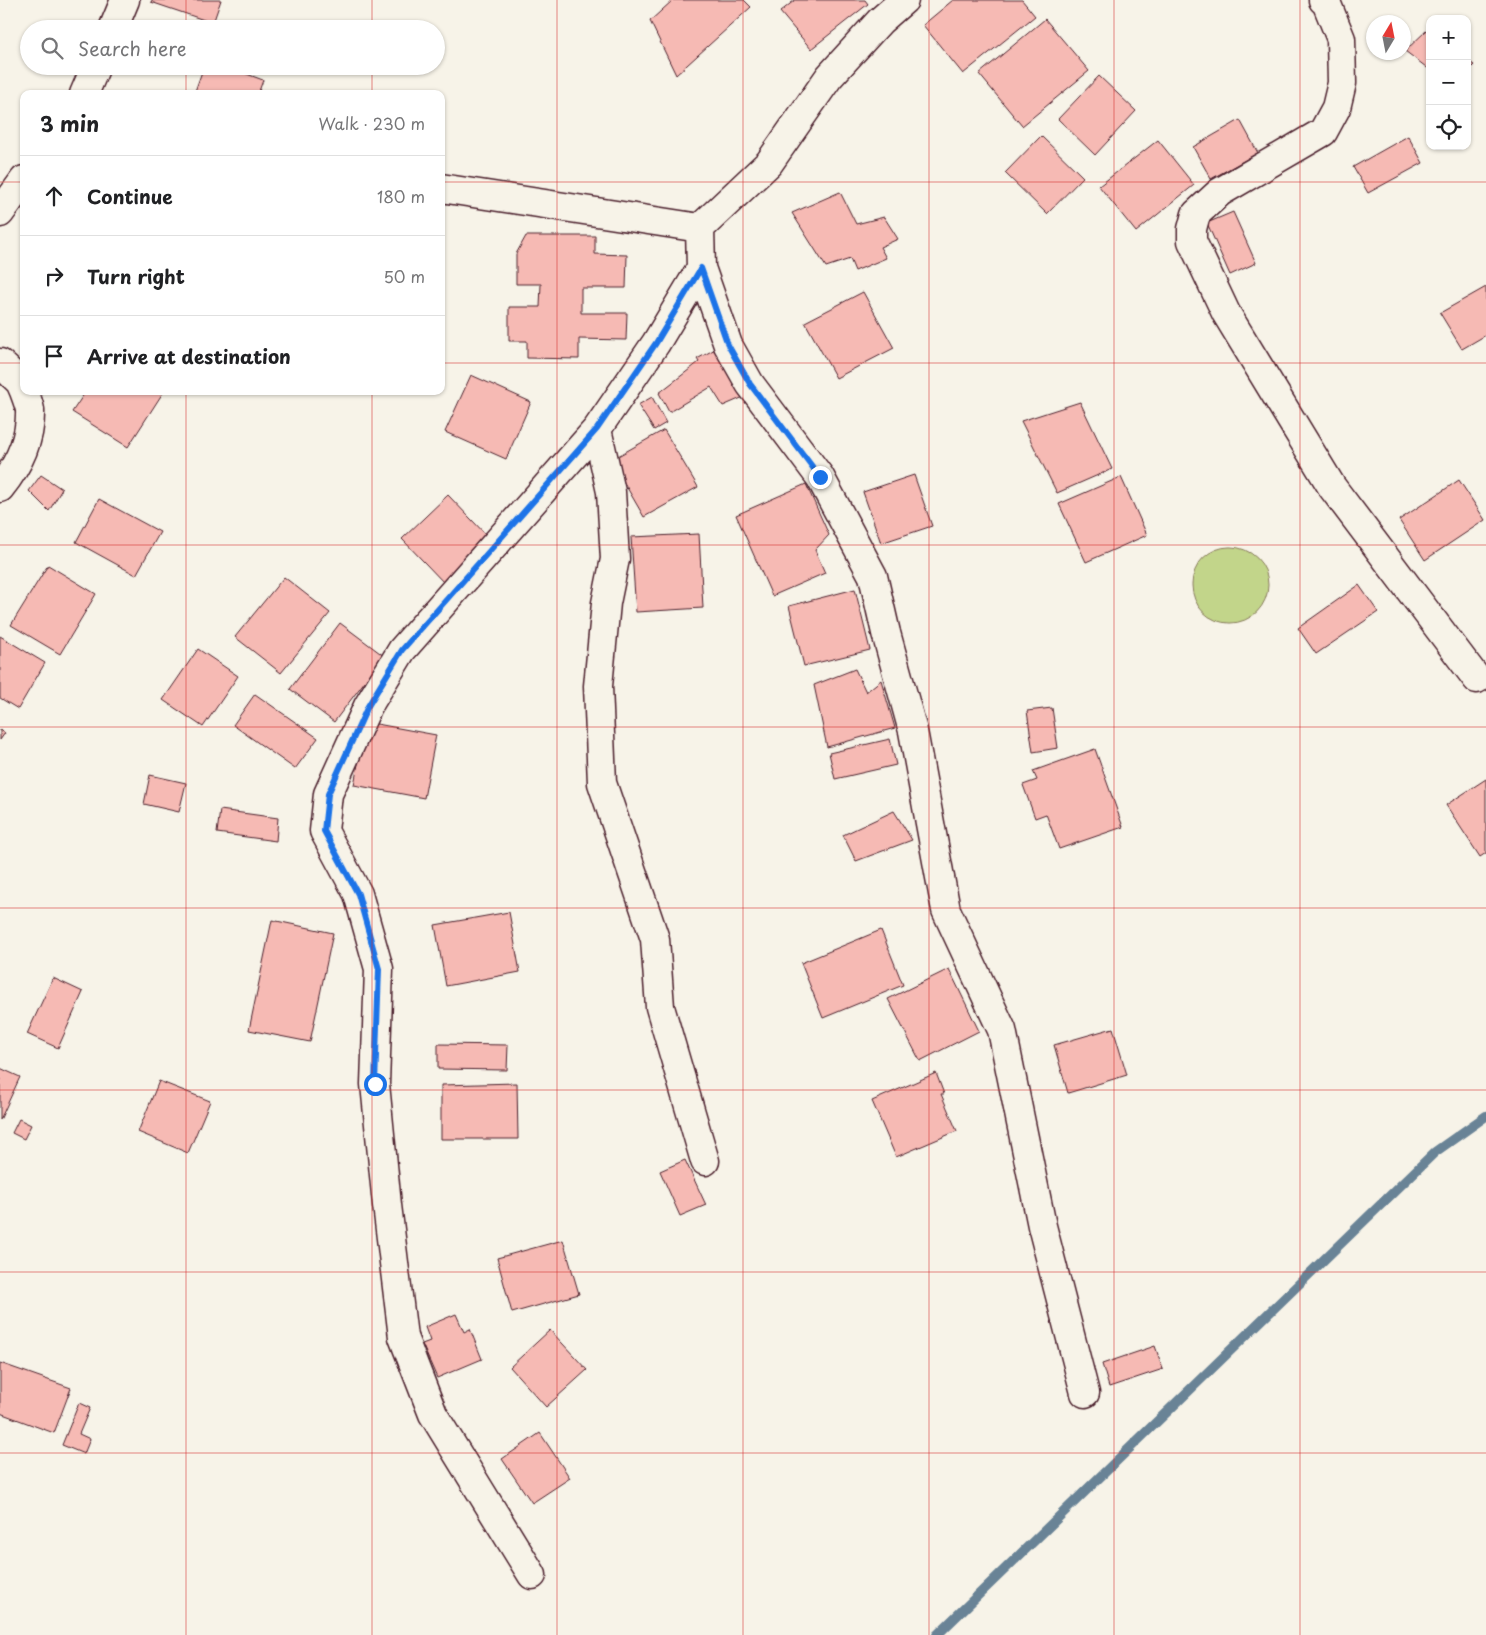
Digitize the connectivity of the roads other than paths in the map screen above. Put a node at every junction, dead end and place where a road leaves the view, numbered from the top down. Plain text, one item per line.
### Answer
1 (125, 0) edge
2 (904, 0) edge
3 (1323, 0) edge
4 (117, 20) edge
5 (92, 75) edge
6 (86, 90) edge
7 (20, 186) edge
8 (445, 189) edge
9 (0, 213) edge
10 (700, 228) junction
11 (701, 268) junction
12 (0, 363) edge
13 (20, 382) edge
14 (25, 395) edge
15 (597, 429) junction
16 (0, 488) edge
17 (1477, 679) dead end
18 (705, 1161) dead end
19 (1085, 1393) dead end
20 (532, 1575) dead end

1 - 4 street
2 - 10 street
3 - 17 street
5 - 6 street
7 - 9 street
8 - 10 street
10 - 11 street
11 - 15 street
11 - 19 street
12 - 13 street
14 - 16 street
15 - 18 street
15 - 20 street

